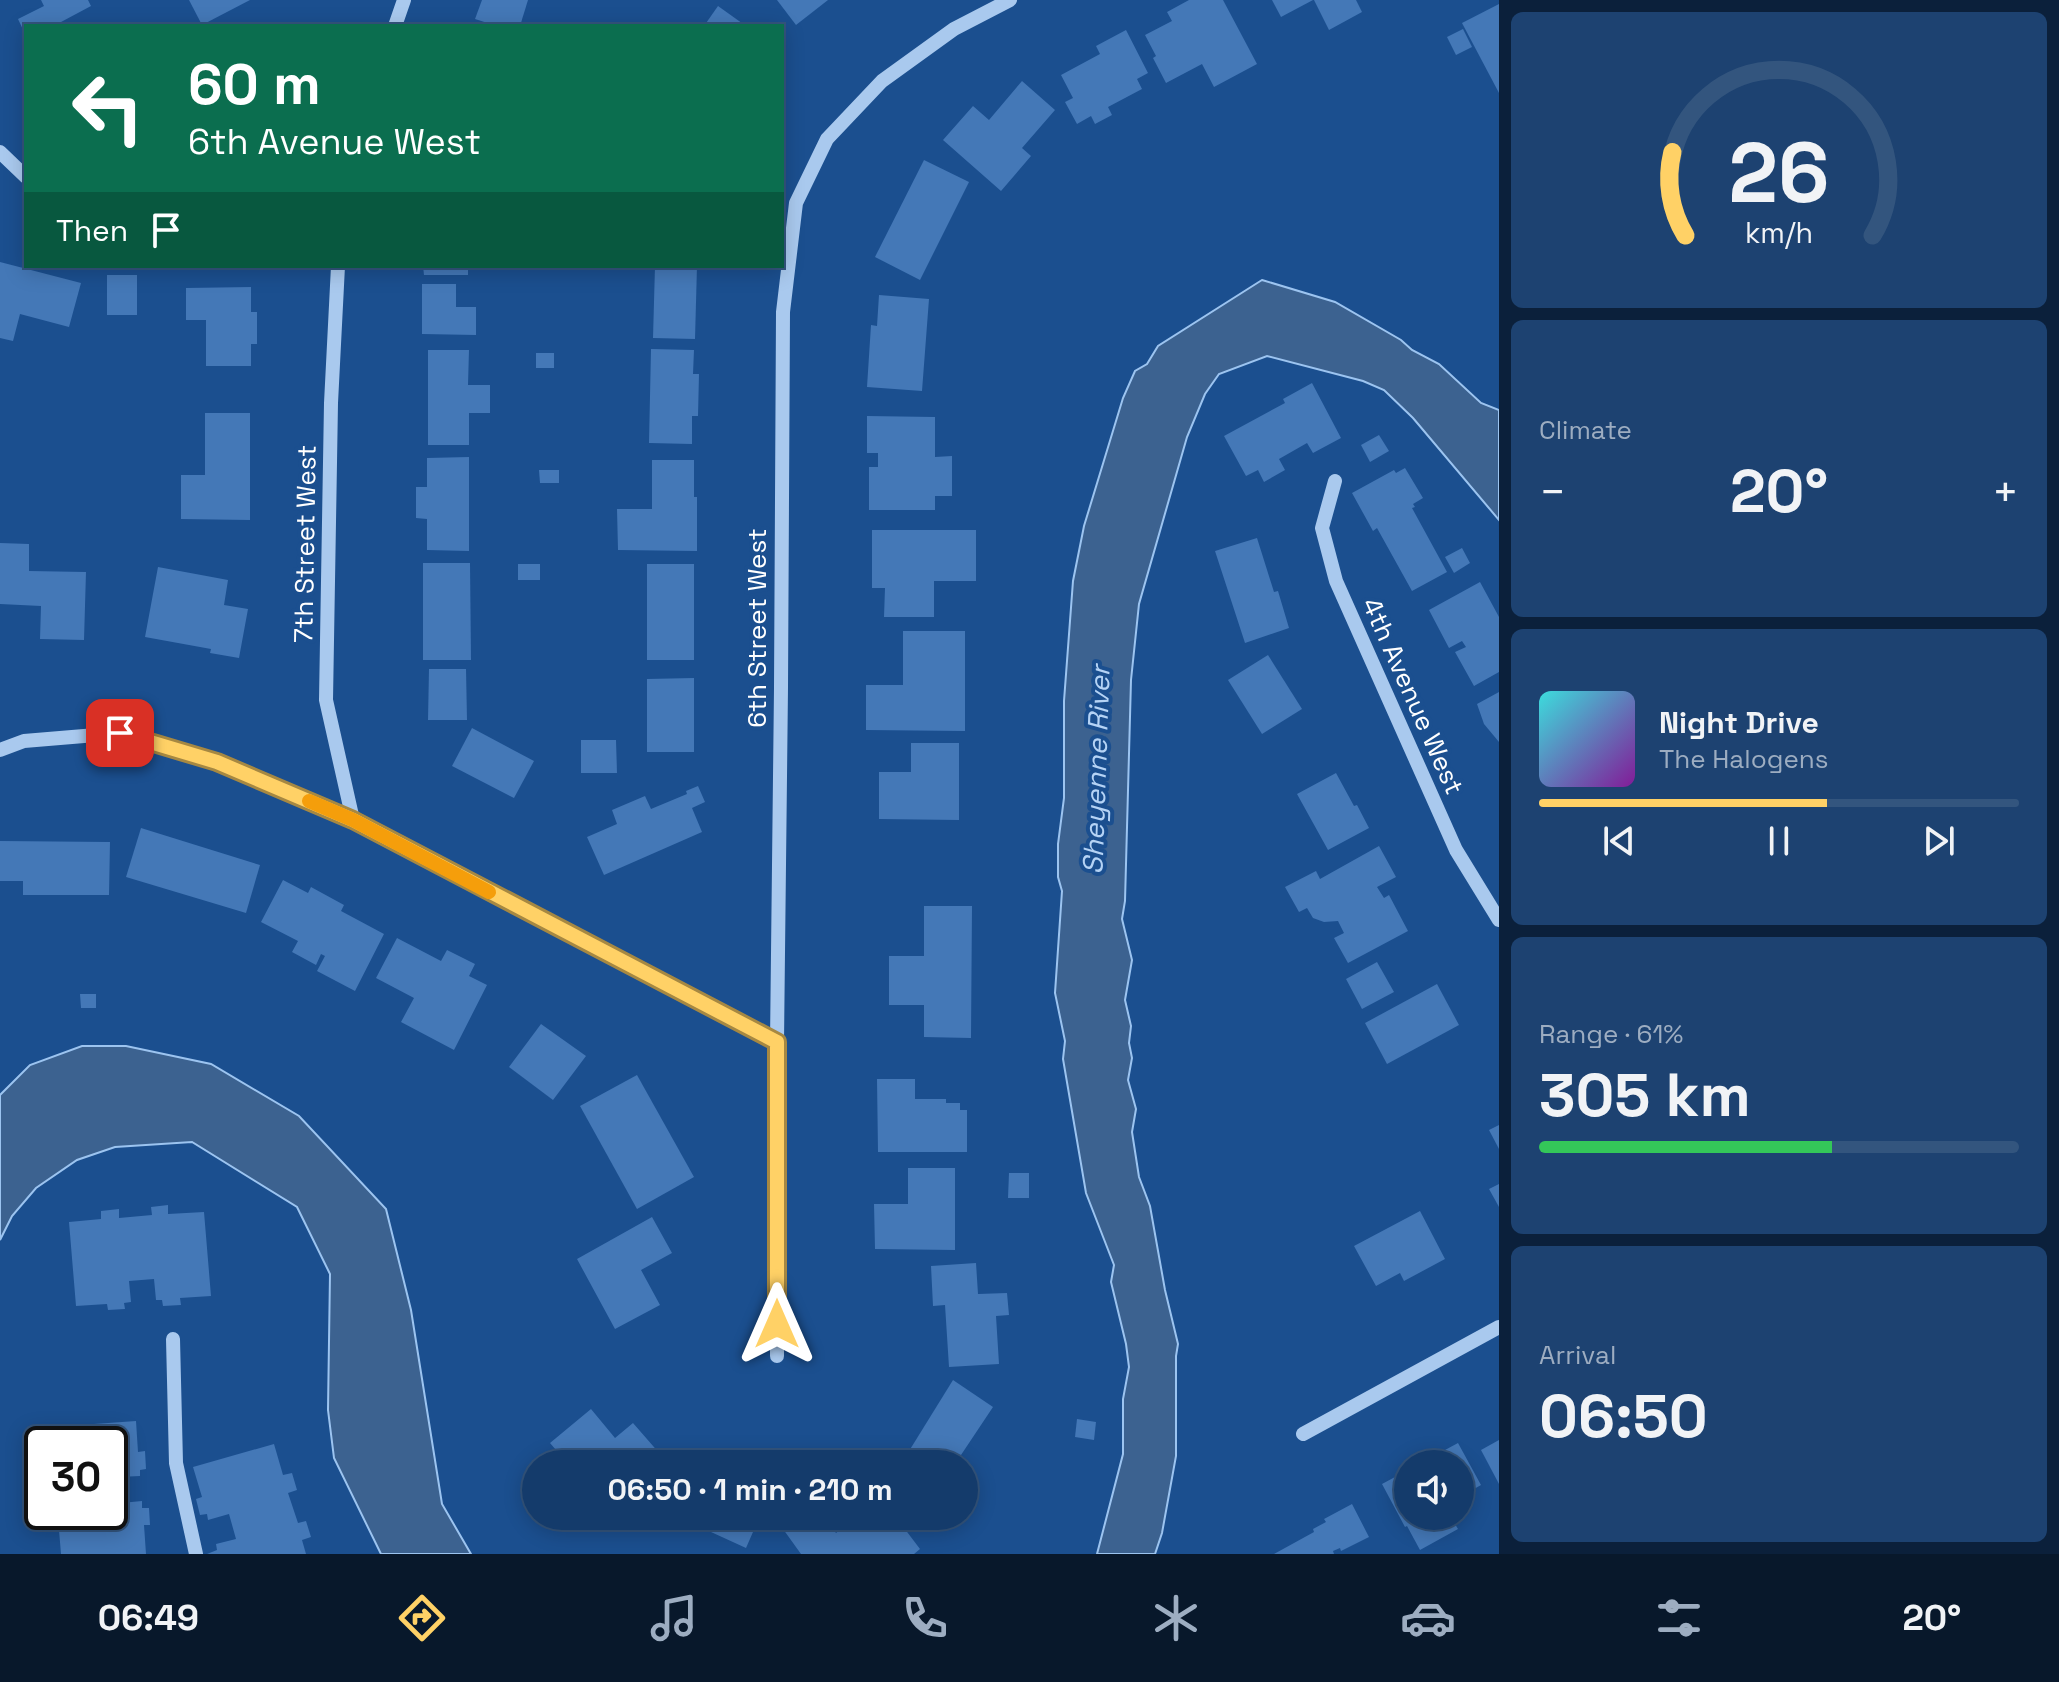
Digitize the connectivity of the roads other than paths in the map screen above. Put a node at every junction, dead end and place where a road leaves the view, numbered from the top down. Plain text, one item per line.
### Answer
1 (404, 0) edge
2 (1010, 0) edge
3 (396, 24) edge
4 (0, 152) edge
5 (24, 175) edge
6 (338, 268) edge
7 (1335, 481) dead end
8 (0, 750) edge
9 (353, 820) junction
10 (1499, 920) edge
11 (777, 1042) junction
12 (1499, 1327) edge
13 (173, 1339) dead end
14 (777, 1356) dead end
15 (1303, 1434) dead end
16 (196, 1554) edge

1 - 3 street
2 - 11 street, 6th Street West
4 - 5 street
6 - 9 street, 7th Street West
7 - 10 street, 4th Avenue West
8 - 9 street
9 - 11 street
11 - 14 street, 6th Street West
12 - 15 street
13 - 16 street

